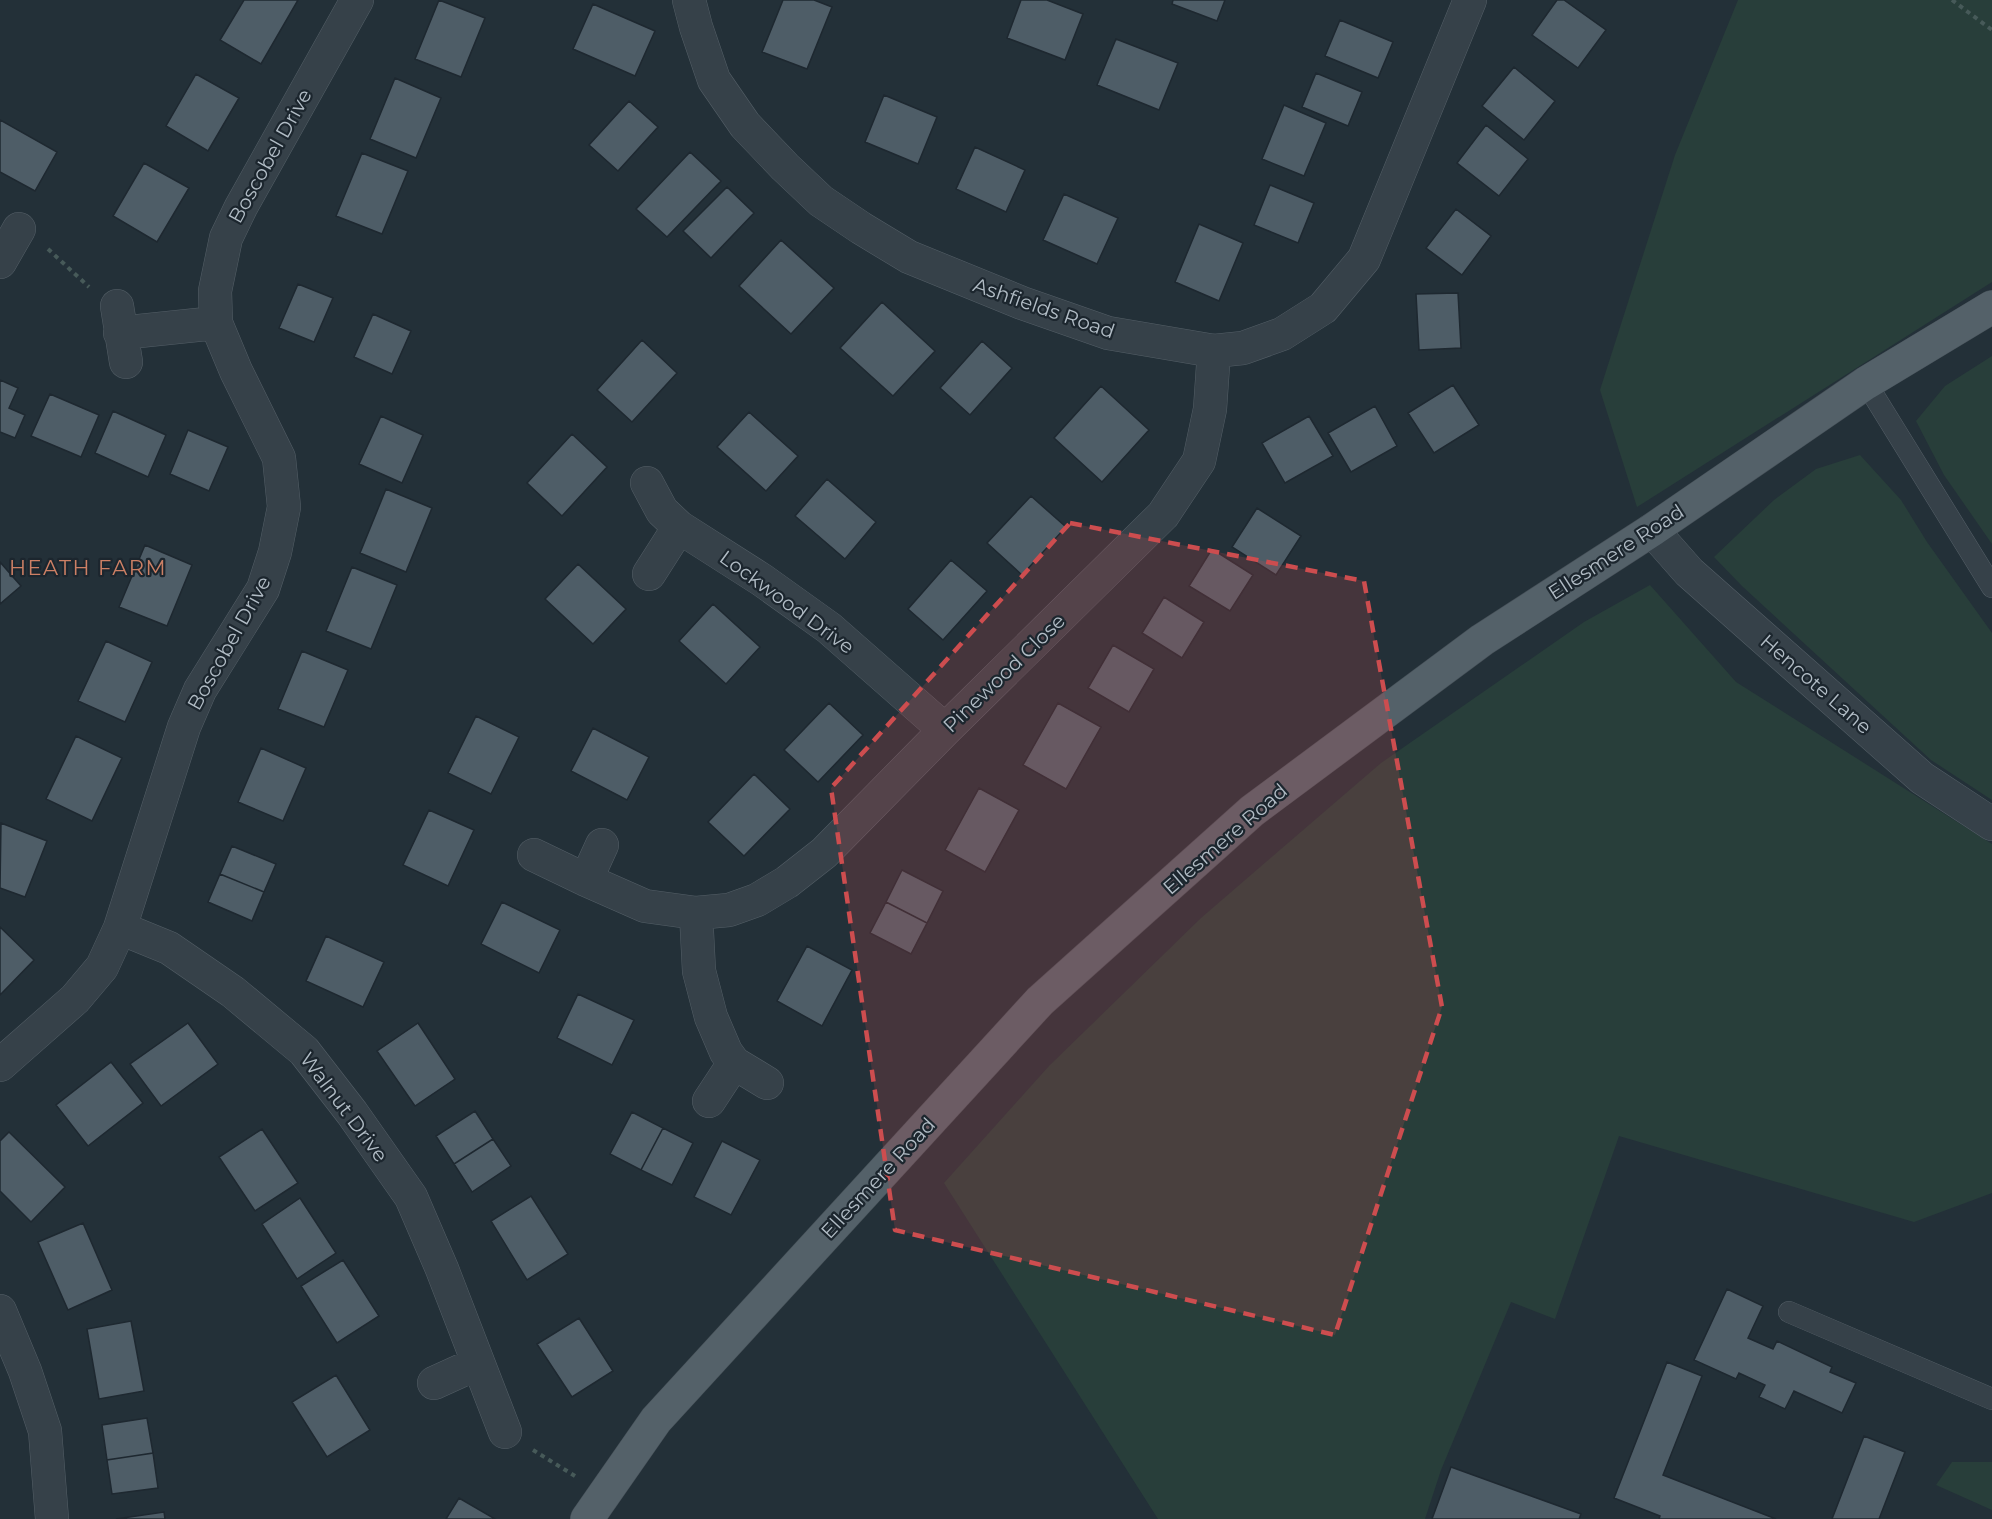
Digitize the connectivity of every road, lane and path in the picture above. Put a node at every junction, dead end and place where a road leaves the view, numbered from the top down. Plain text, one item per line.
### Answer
1 (357, 0) edge
2 (689, 0) edge
3 (1470, 0) edge
4 (1952, 0) edge
5 (1992, 30) edge
6 (19, 229) joint
7 (0, 262) edge
8 (1992, 307) edge
9 (216, 323) junction
10 (121, 333) joint
11 (1214, 351) junction
12 (1866, 383) junction
13 (647, 483) dead end
14 (679, 527) junction
15 (1652, 530) junction
16 (649, 574) dead end
17 (1992, 587) edge
18 (945, 730) junction
19 (1992, 824) edge
20 (602, 845) dead end
21 (534, 855) dead end
22 (586, 880) junction
23 (696, 913) junction
24 (120, 928) junction
25 (734, 1063) junction
26 (0, 1065) edge
27 (767, 1083) dead end
28 (709, 1101) dead end
29 (0, 1311) edge
30 (1789, 1312) dead end
31 (478, 1363) junction
32 (434, 1383) dead end
33 (1992, 1400) edge
34 (505, 1432) joint
35 (596, 1507) edge
36 (52, 1519) edge

1 - 9 street, Boscobel Drive
2 - 11 street, Ashfields Road
3 - 11 street, Ashfields Road
4 - 5 path
6 - 7 street
6 - 10 path
8 - 12 main road, Ellesmere Road
9 - 10 street
9 - 24 street, Boscobel Drive
11 - 18 street, Pinewood Close
12 - 15 main road, Ellesmere Road
12 - 17 lane
13 - 14 street, Lockwood Drive
14 - 16 street
14 - 18 street, Lockwood Drive
15 - 19 street, Hencote Lane
15 - 35 main road, Ellesmere Road
18 - 23 street, Pinewood Close
20 - 22 street
21 - 22 street, Pinewood Close
22 - 23 street, Pinewood Close
23 - 25 street
24 - 26 street, Boscobel Drive
24 - 31 street, Walnut Drive
25 - 27 street
25 - 28 street
29 - 36 street
30 - 33 lane
31 - 32 street
31 - 34 street, Walnut Drive
34 - 35 path

